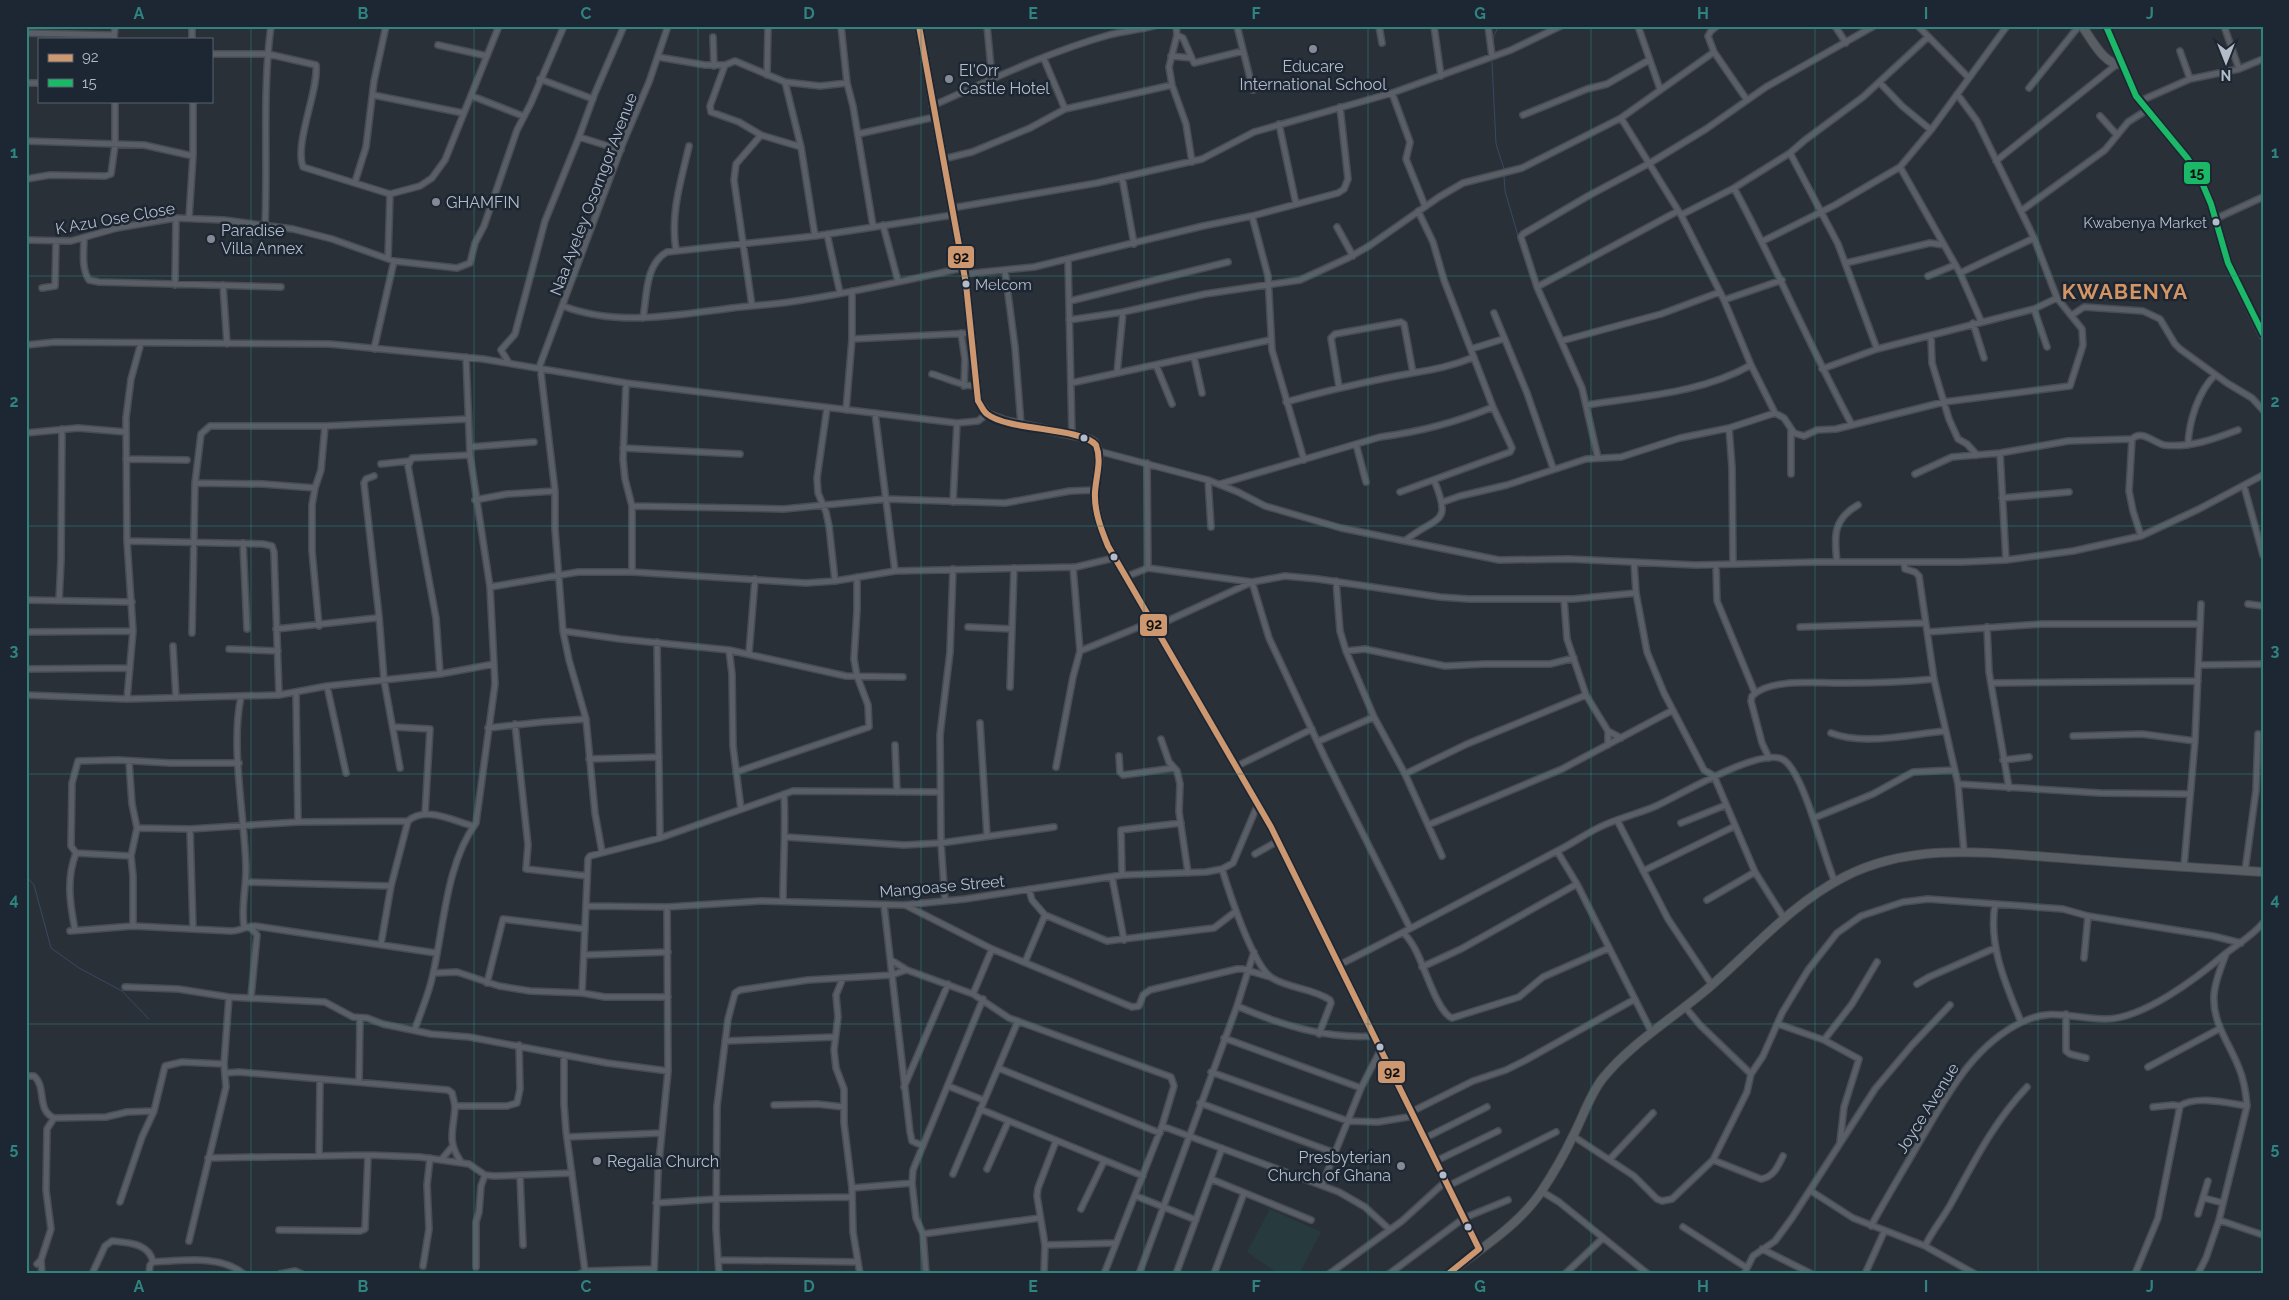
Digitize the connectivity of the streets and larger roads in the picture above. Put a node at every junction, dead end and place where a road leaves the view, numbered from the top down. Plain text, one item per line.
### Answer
1 (42, 26) edge
2 (115, 26) edge
3 (271, 26) edge
4 (386, 26) edge
5 (499, 26) edge
6 (564, 26) edge
7 (624, 26) edge
8 (668, 26) edge
9 (768, 26) edge
10 (841, 26) edge
11 (919, 26) edge
12 (987, 26) edge
13 (1154, 26) edge
14 (1176, 26) edge
15 (1237, 26) edge
16 (1379, 26) edge
17 (1434, 26) edge
18 (1488, 26) edge
19 (1561, 26) edge
20 (1638, 26) edge
21 (1717, 26) edge
22 (1835, 26) edge
23 (1874, 26) edge
24 (2007, 26) edge
25 (2081, 26) edge
26 (2106, 26) edge
27 (2224, 26) edge
28 (1920, 27) edge
29 (1120, 29) edge
30 (26, 33) edge
31 (42, 34) junction
32 (1177, 35) junction
33 (114, 37) edge
34 (713, 37) dead end
35 (1928, 37) junction
36 (1382, 43) dead end
37 (1846, 43) junction
38 (438, 45) dead end
39 (1243, 51) junction
40 (2180, 51) dead end
41 (1714, 52) junction
42 (212, 54) edge
43 (268, 54) junction
44 (487, 56) junction
45 (658, 56) junction
46 (1171, 56) junction
47 (1492, 56) junction
48 (1044, 58) junction
49 (1191, 58) junction
50 (2263, 59) edge
51 (1649, 60) junction
52 (725, 65) junction
53 (2119, 65) junction
54 (714, 66) junction
55 (2239, 69) junction
56 (767, 75) junction
57 (1441, 76) junction
58 (1968, 77) junction
59 (992, 78) junction
60 (540, 79) junction
61 (2190, 79) junction
62 (785, 82) junction
63 (1880, 82) junction
64 (847, 83) junction
65 (1172, 85) junction
66 (2029, 88) dead end
67 (1660, 89) junction
68 (1253, 90) dead end
69 (1392, 93) junction
70 (1957, 94) junction
71 (372, 95) junction
72 (472, 96) junction
73 (593, 98) junction
74 (1746, 100) junction
75 (2140, 101) junction
76 (115, 102) edge
77 (193, 102) edge
78 (932, 106) junction
79 (1340, 107) junction
80 (1066, 109) junction
81 (2147, 110) junction
82 (464, 113) junction
83 (1523, 115) dead end
84 (523, 116) junction
85 (2100, 116) dead end
86 (935, 117) junction
87 (1621, 118) junction
88 (1279, 124) junction
89 (1931, 130) junction
90 (761, 134) junction
91 (858, 134) junction
92 (2117, 135) junction
93 (580, 137) junction
94 (26, 141) edge
95 (115, 145) junction
96 (689, 146) dead end
97 (800, 147) junction
98 (621, 150) junction
99 (1790, 154) junction
100 (193, 156) junction
101 (943, 158) junction
102 (1996, 161) junction
103 (1192, 162) junction
104 (1650, 163) junction
105 (1900, 167) junction
106 (1122, 177) junction
107 (26, 179) edge
108 (355, 182) junction
109 (1734, 188) junction
110 (390, 194) junction
111 (2263, 197) edge
112 (1296, 204) junction
113 (1425, 206) junction
114 (1418, 211) junction
115 (1822, 211) junction
116 (2021, 211) junction
117 (952, 212) junction
118 (1680, 213) junction
119 (1252, 216) junction
120 (176, 218) junction
121 (189, 218) junction
122 (2216, 219) junction
123 (265, 225) junction
124 (883, 225) junction
125 (873, 226) junction
126 (1337, 227) dead end
127 (1936, 231) junction
128 (827, 234) junction
129 (815, 236) junction
130 (84, 238) junction
131 (2034, 238) junction
132 (26, 240) edge
133 (1763, 241) junction
134 (56, 242) junction
135 (1930, 243) junction
136 (742, 244) junction
137 (1134, 244) junction
138 (1944, 245) junction
139 (676, 250) junction
140 (1353, 256) junction
141 (388, 259) junction
142 (1068, 260) junction
143 (394, 261) junction
144 (1228, 262) dead end
145 (1846, 263) junction
146 (1955, 265) junction
147 (963, 271) junction
148 (1005, 271) junction
149 (1960, 274) junction
150 (1928, 276) dead end
151 (1782, 280) junction
152 (898, 282) junction
153 (175, 284) junction
154 (223, 285) junction
155 (1269, 286) junction
156 (281, 287) dead end
157 (1538, 287) junction
158 (42, 288) dead end
159 (852, 291) junction
160 (1720, 292) junction
161 (840, 294) junction
162 (2057, 298) junction
163 (1724, 300) junction
164 (1070, 301) junction
165 (563, 306) junction
166 (752, 306) junction
167 (2034, 309) junction
168 (1123, 312) junction
169 (1494, 313) dead end
170 (2072, 315) junction
171 (2259, 317) edge
172 (643, 318) junction
173 (1069, 320) junction
174 (1982, 321) junction
175 (1973, 323) junction
176 (961, 333) junction
177 (972, 333) junction
178 (2263, 335) edge
179 (1931, 336) junction
180 (852, 339) junction
181 (1503, 339) junction
182 (1270, 340) junction
183 (1561, 341) junction
184 (141, 343) junction
185 (26, 344) edge
186 (227, 344) junction
187 (2047, 347) dead end
188 (374, 349) junction
189 (1471, 349) junction
190 (1877, 349) junction
191 (466, 357) junction
192 (1194, 357) junction
193 (1474, 357) junction
194 (1984, 358) dead end
195 (509, 364) junction
196 (1156, 365) junction
197 (1751, 365) junction
198 (1822, 369) junction
199 (540, 370) junction
200 (1413, 372) junction
201 (1117, 373) junction
202 (932, 374) dead end
203 (2215, 375) junction
204 (626, 383) junction
205 (1071, 383) junction
206 (964, 386) junction
207 (976, 386) junction
208 (1339, 387) junction
209 (1202, 393) dead end
210 (1286, 402) junction
211 (1944, 402) junction
212 (1172, 404) dead end
213 (1587, 405) junction
214 (1493, 407) junction
215 (827, 408) junction
216 (846, 410) junction
217 (2263, 410) edge
218 (875, 413) junction
219 (1775, 413) junction
220 (987, 414) junction
221 (468, 419) junction
222 (957, 423) junction
223 (1021, 425) junction
224 (1852, 425) junction
225 (325, 426) junction
226 (1728, 428) junction
227 (62, 429) junction
228 (1791, 430) junction
229 (2238, 430) dead end
230 (126, 432) junction
231 (26, 433) edge
232 (1072, 434) junction
233 (2132, 439) junction
234 (534, 442) dead end
235 (1356, 444) junction
236 (2188, 444) junction
237 (470, 447) junction
238 (623, 448) junction
239 (1098, 451) junction
240 (2000, 452) junction
241 (740, 454) dead end
242 (470, 455) junction
243 (1977, 455) junction
244 (1598, 458) junction
245 (126, 459) junction
246 (187, 460) dead end
247 (1304, 460) junction
248 (409, 461) junction
249 (1148, 463) junction
250 (381, 464) dead end
251 (1553, 468) junction
252 (1791, 474) dead end
253 (1915, 474) dead end
254 (2263, 475) edge
255 (374, 476) dead end
256 (1208, 480) junction
257 (1434, 480) junction
258 (1366, 482) dead end
259 (195, 483) junction
260 (1219, 484) junction
261 (2244, 486) junction
262 (315, 488) junction
263 (554, 490) junction
264 (1095, 490) junction
265 (1400, 492) dead end
266 (2069, 492) dead end
267 (2002, 498) junction
268 (886, 499) junction
269 (476, 500) junction
270 (953, 502) junction
271 (1443, 502) junction
272 (1858, 504) dead end
273 (632, 506) junction
274 (822, 506) junction
275 (1211, 527) dead end
276 (2140, 536) junction
277 (1406, 540) junction
278 (193, 541) junction
279 (127, 542) junction
280 (243, 543) junction
281 (2263, 555) edge
282 (1114, 558) junction
283 (2006, 560) junction
284 (1634, 562) junction
285 (1837, 562) junction
286 (1904, 563) junction
287 (1733, 564) junction
288 (1716, 565) junction
289 (1073, 567) junction
290 (1014, 568) junction
291 (1148, 568) junction
292 (953, 569) junction
293 (895, 571) junction
294 (632, 572) junction
295 (558, 574) junction
296 (857, 577) junction
297 (1125, 577) junction
298 (755, 579) junction
299 (834, 580) junction
300 (1336, 581) junction
301 (1252, 582) junction
302 (490, 587) junction
303 (1636, 593) junction
304 (1564, 599) junction
305 (26, 600) edge
306 (59, 601) junction
307 (132, 602) junction
308 (2201, 604) dead end
309 (2248, 604) dead end
310 (2263, 606) edge
311 (380, 616) junction
312 (1924, 623) junction
313 (1153, 624) junction
314 (2200, 624) junction
315 (319, 626) junction
316 (968, 627) dead end
317 (1800, 627) dead end
318 (1987, 627) junction
319 (247, 628) dead end
320 (276, 629) junction
321 (1012, 629) junction
322 (133, 631) junction
323 (563, 631) junction
324 (26, 632) edge
325 (1928, 632) junction
326 (192, 633) dead end
327 (657, 642) junction
328 (173, 646) dead end
329 (229, 649) dead end
330 (729, 650) junction
331 (278, 651) junction
332 (1080, 651) junction
333 (1346, 651) junction
334 (750, 653) junction
335 (1574, 658) junction
336 (494, 664) junction
337 (2263, 664) edge
338 (2199, 665) junction
339 (130, 668) junction
340 (26, 669) edge
341 (440, 674) junction
342 (857, 676) junction
343 (903, 677) dead end
344 (1934, 679) junction
345 (384, 680) junction
346 (2198, 682) junction
347 (1992, 683) junction
348 (327, 686) junction
349 (1010, 687) dead end
350 (296, 693) junction
351 (1755, 694) junction
352 (26, 695) edge
353 (279, 695) junction
354 (1586, 695) junction
355 (242, 697) junction
356 (176, 698) junction
357 (127, 699) junction
358 (1673, 710) junction
359 (1374, 717) junction
360 (586, 719) junction
361 (980, 723) dead end
362 (515, 724) junction
363 (394, 727) junction
364 (488, 728) junction
365 (1312, 729) junction
366 (1608, 731) junction
367 (1945, 731) junction
368 (1831, 733) dead end
369 (2258, 734) dead end
370 (2073, 736) dead end
371 (1621, 738) junction
372 (1161, 739) dead end
373 (1319, 741) junction
374 (2195, 741) junction
375 (895, 745) dead end
376 (1608, 745) junction
377 (1119, 756) dead end
378 (659, 757) junction
379 (2029, 757) dead end
380 (1769, 758) junction
381 (589, 759) junction
382 (2003, 760) junction
383 (129, 762) junction
384 (239, 763) junction
385 (1237, 766) junction
386 (1056, 767) dead end
387 (400, 768) dead end
388 (1174, 768) junction
389 (1954, 770) junction
390 (736, 772) junction
391 (346, 773) dead end
392 (1406, 774) junction
393 (1714, 776) junction
394 (1958, 784) junction
395 (2010, 788) junction
396 (897, 792) junction
397 (940, 792) junction
398 (784, 794) junction
399 (2190, 794) junction
400 (1258, 804) junction
401 (1726, 805) junction
402 (741, 809) junction
403 (425, 814) junction
404 (1814, 818) junction
405 (1617, 820) junction
406 (408, 821) junction
407 (298, 822) junction
408 (1181, 823) junction
409 (1681, 823) dead end
410 (1428, 824) junction
411 (243, 825) junction
412 (474, 826) junction
413 (1735, 826) junction
414 (1054, 827) dead end
415 (137, 828) junction
416 (190, 829) junction
417 (987, 836) junction
418 (786, 837) junction
419 (660, 838) junction
420 (1278, 841) junction
421 (941, 843) junction
422 (1557, 851) junction
423 (602, 852) junction
424 (1964, 852) junction
425 (76, 853) junction
426 (1255, 854) dead end
427 (131, 856) junction
428 (1442, 856) dead end
429 (2184, 866) junction
430 (1222, 869) junction
431 (1643, 871) junction
432 (2245, 871) junction
433 (1188, 872) junction
434 (1755, 872) junction
435 (2263, 872) edge
436 (1122, 875) junction
437 (587, 876) junction
438 (1112, 877) junction
439 (246, 882) junction
440 (1834, 882) junction
441 (1577, 884) junction
442 (391, 886) junction
443 (1029, 889) junction
444 (1708, 900) dead end
445 (783, 901) junction
446 (945, 901) junction
447 (904, 904) junction
448 (1996, 904) junction
449 (884, 905) junction
450 (587, 906) junction
451 (667, 907) junction
452 (1235, 912) junction
453 (1045, 915) junction
454 (2088, 916) junction
455 (1784, 918) junction
456 (2263, 923) edge
457 (133, 926) junction
458 (244, 926) junction
459 (193, 928) junction
460 (1410, 928) junction
461 (584, 930) junction
462 (1404, 932) junction
463 (1124, 940) junction
464 (2240, 943) junction
465 (381, 944) junction
466 (1609, 948) junction
467 (1995, 948) junction
468 (992, 949) junction
469 (668, 952) junction
470 (1254, 952) junction
471 (436, 953) junction
472 (584, 954) junction
473 (2226, 954) junction
474 (2084, 958) dead end
475 (891, 960) junction
476 (1025, 962) junction
477 (1877, 962) dead end
478 (1339, 965) junction
479 (1422, 967) junction
480 (907, 970) junction
481 (1248, 970) junction
482 (434, 973) junction
483 (892, 975) junction
484 (1270, 977) junction
485 (843, 978) junction
486 (487, 983) junction
487 (948, 984) junction
488 (1917, 984) dead end
489 (1712, 985) junction
490 (125, 987) dead end
491 (582, 993) junction
492 (973, 994) junction
493 (229, 997) junction
494 (251, 997) junction
495 (668, 997) junction
496 (983, 999) junction
497 (1635, 999) junction
498 (1950, 1005) dead end
499 (1237, 1006) junction
500 (1685, 1007) junction
501 (2066, 1014) junction
502 (360, 1018) junction
503 (1018, 1021) junction
504 (2021, 1022) junction
505 (1778, 1024) junction
506 (2219, 1029) junction
507 (415, 1030) junction
508 (1652, 1033) junction
509 (1320, 1034) junction
510 (1374, 1036) junction
511 (834, 1037) junction
512 (1224, 1038) junction
513 (1824, 1040) junction
514 (725, 1041) junction
515 (519, 1045) junction
516 (1381, 1049) junction
517 (564, 1055) junction
518 (2086, 1058) dead end
519 (224, 1064) junction
520 (2148, 1067) dead end
521 (998, 1068) junction
522 (668, 1071) junction
523 (1211, 1072) junction
524 (226, 1073) junction
525 (1751, 1074) junction
526 (26, 1076) edge
527 (320, 1080) junction
528 (359, 1082) junction
529 (948, 1086) junction
530 (2027, 1087) dead end
531 (1361, 1088) junction
532 (903, 1089) junction
533 (983, 1100) junction
534 (1200, 1103) junction
535 (774, 1105) dead end
536 (455, 1106) junction
537 (2180, 1106) junction
538 (2247, 1106) junction
539 (844, 1107) junction
540 (1487, 1107) dead end
541 (2153, 1107) dead end
542 (980, 1109) junction
543 (154, 1111) junction
544 (1653, 1113) dead end
545 (1413, 1114) junction
546 (54, 1118) junction
547 (1348, 1121) junction
548 (1008, 1122) junction
549 (1162, 1126) junction
550 (1498, 1131) dead end
551 (1556, 1132) dead end
552 (662, 1133) junction
553 (1160, 1133) junction
554 (1190, 1136) junction
555 (1573, 1136) junction
556 (567, 1137) junction
557 (1425, 1138) junction
558 (1056, 1141) junction
559 (1840, 1142) junction
560 (452, 1146) junction
561 (923, 1146) junction
562 (1222, 1148) junction
563 (1335, 1153) junction
564 (368, 1155) junction
565 (319, 1156) junction
566 (1783, 1156) dead end
567 (208, 1158) junction
568 (430, 1158) junction
569 (1610, 1159) junction
570 (441, 1160) junction
571 (1713, 1160) junction
572 (1104, 1161) junction
573 (1436, 1161) junction
574 (461, 1162) junction
575 (987, 1169) dead end
576 (572, 1173) junction
577 (954, 1174) dead end
578 (485, 1175) junction
579 (520, 1176) junction
580 (1142, 1176) junction
581 (1211, 1179) junction
582 (2208, 1182) dead end
583 (912, 1183) junction
584 (1447, 1183) junction
585 (1322, 1185) junction
586 (852, 1188) junction
587 (1541, 1191) junction
588 (1811, 1191) junction
589 (1244, 1193) junction
590 (1136, 1196) junction
591 (852, 1197) junction
592 (2204, 1198) junction
593 (716, 1200) junction
594 (1508, 1200) dead end
595 (120, 1202) dead end
596 (656, 1203) junction
597 (2223, 1203) junction
598 (1163, 1208) junction
599 (1080, 1209) dead end
600 (2198, 1214) dead end
601 (1039, 1218) junction
602 (1464, 1218) junction
603 (1196, 1220) junction
604 (1311, 1220) dead end
605 (2219, 1220) junction
606 (1871, 1226) junction
607 (1682, 1227) dead end
608 (1389, 1229) junction
609 (279, 1230) dead end
610 (1884, 1232) junction
611 (923, 1234) junction
612 (2263, 1235) edge
613 (1603, 1238) junction
614 (189, 1241) dead end
615 (1116, 1243) junction
616 (523, 1245) dead end
617 (1045, 1245) junction
618 (1925, 1246) junction
619 (1479, 1249) junction
620 (1762, 1249) junction
621 (719, 1260) junction
622 (153, 1262) junction
623 (858, 1262) junction
624 (423, 1266) dead end
625 (476, 1267) dead end
626 (1745, 1271) edge
627 (583, 1272) edge
628 (654, 1272) edge
629 (42, 1274) edge
630 (92, 1274) edge
631 (149, 1274) edge
632 (244, 1274) edge
633 (280, 1274) edge
634 (302, 1274) edge
635 (719, 1274) edge
636 (860, 1274) edge
637 (926, 1274) edge
638 (1044, 1274) edge
639 (1104, 1274) edge
640 (1139, 1274) edge
641 (1176, 1274) edge
642 (1214, 1274) edge
643 (1329, 1274) edge
644 (1389, 1274) edge
645 (1448, 1274) edge
646 (1566, 1274) edge
647 (1648, 1274) edge
648 (1812, 1274) edge
649 (1865, 1274) edge
650 (1975, 1274) edge
651 (2135, 1274) edge
652 (2198, 1274) edge

1 - 31 street
2 - 33 street
3 - 43 street
4 - 71 street
5 - 44 street
6 - 60 street
7 - 73 street
8 - 45 street, Naa Ayeley Osorngor Avenue
9 - 56 street
10 - 64 street
11 - 78 street
12 - 59 street
13 - 29 street
14 - 32 street
15 - 39 street
16 - 36 street
17 - 57 street
18 - 47 street
19 - 47 street
20 - 51 street
21 - 41 street
22 - 37 street
23 - 37 street
24 - 58 street
25 - 53 street
25 - 66 street
26 - 53 street
27 - 55 street
28 - 35 street
29 - 48 street
30 - 31 street
31 - 33 street
32 - 46 street
32 - 49 street
34 - 54 street
35 - 58 street
35 - 63 street
37 - 74 street
38 - 44 street
39 - 49 street
39 - 68 street
40 - 61 street
41 - 67 street
41 - 74 street
42 - 43 street
43 - 108 street
43 - 123 street
44 - 72 street
45 - 54 street
45 - 98 street, Naa Ayeley Osorngor Avenue
46 - 49 street
46 - 65 street
47 - 57 street
48 - 59 street
48 - 80 street
50 - 55 street
51 - 67 street
51 - 83 street
52 - 54 street
52 - 56 street
52 - 90 street
53 - 75 street
53 - 102 street
55 - 61 street
56 - 62 street
57 - 69 street
58 - 70 street
59 - 78 street
60 - 73 street
60 - 84 street
61 - 75 street
62 - 64 street
62 - 97 street
63 - 89 street
63 - 99 street
64 - 91 street
65 - 80 street
65 - 103 street
67 - 87 street
69 - 79 street
69 - 113 street
70 - 89 street
70 - 102 street
71 - 82 street
71 - 108 street
72 - 82 street
72 - 84 street
73 - 93 street
74 - 104 street
75 - 81 street
76 - 95 street
77 - 100 street
78 - 86 street
79 - 88 street
79 - 112 street
80 - 101 street
81 - 92 street
81 - 122 street
82 - 110 street
84 - 143 street, K Azu Ose Close
85 - 92 street
86 - 91 street
86 - 101 street
87 - 104 street
87 - 113 street
88 - 103 street
88 - 112 street
89 - 105 street
90 - 97 street
90 - 136 street
91 - 125 street
92 - 116 street
93 - 98 street
93 - 195 street
94 - 95 street
95 - 100 street
95 - 107 street
96 - 139 street
97 - 129 street
98 - 165 street, Naa Ayeley Osorngor Avenue
99 - 109 street
99 - 115 street
100 - 121 street
101 - 117 street
102 - 116 street
103 - 106 street
104 - 118 street
104 - 157 street
105 - 115 street
105 - 127 street
106 - 117 street
106 - 137 street
108 - 110 street
109 - 118 street
109 - 133 street
110 - 141 street
111 - 122 street
112 - 119 street
113 - 114 street
114 - 140 street
114 - 189 street
115 - 133 street
115 - 145 street
116 - 131 street
117 - 124 street
117 - 147 street
118 - 157 street
118 - 160 street
119 - 137 street
119 - 155 street
120 - 121 street, K Azu Ose Close
120 - 130 street, K Azu Ose Close
120 - 153 street
121 - 123 street, K Azu Ose Close
122 - 171 street
123 - 141 street, K Azu Ose Close
124 - 125 street
124 - 152 street
125 - 128 street
126 - 140 street
127 - 135 street
127 - 138 street
128 - 129 street
128 - 161 street
129 - 136 street
130 - 134 street, K Azu Ose Close
130 - 153 street
131 - 149 street
131 - 162 street
132 - 134 street, K Azu Ose Close
133 - 151 street
134 - 158 street
135 - 138 street
135 - 145 street
136 - 139 street
136 - 166 street
137 - 142 street
138 - 146 street
139 - 172 street
140 - 155 street
141 - 143 street, K Azu Ose Close
142 - 148 street
142 - 164 street
143 - 188 street
144 - 164 street
145 - 190 street
146 - 149 street
146 - 150 street
147 - 148 street
147 - 152 street
147 - 177 street
148 - 223 street
149 - 174 street
151 - 163 street
151 - 198 street
152 - 159 street
153 - 154 street
154 - 156 street
154 - 186 street
155 - 168 street
155 - 182 street
157 - 183 street
159 - 161 street
159 - 180 street
160 - 163 street
160 - 183 street
161 - 166 street
162 - 167 street
162 - 170 street
163 - 197 street
164 - 173 street
165 - 172 street
165 - 199 street, Naa Ayeley Osorngor Avenue
166 - 172 street
167 - 174 street
167 - 187 street
168 - 173 street
168 - 201 street
169 - 181 street
170 - 203 street
170 - 211 street
171 - 178 street
173 - 205 street
174 - 175 street
175 - 179 street
175 - 194 street
176 - 177 street
176 - 180 street
176 - 206 street
177 - 207 street
179 - 190 street
179 - 211 street
180 - 216 street
181 - 189 street
181 - 251 street
182 - 192 street
182 - 210 street
183 - 213 street
184 - 185 street
184 - 186 street
184 - 230 street
186 - 188 street
188 - 191 street
189 - 193 street
190 - 198 street
191 - 195 street
191 - 221 street
192 - 196 street
192 - 209 street
193 - 200 street
193 - 214 street
195 - 199 street
196 - 201 street
196 - 212 street
197 - 213 street
197 - 219 street
198 - 224 street
199 - 204 street
199 - 263 street
200 - 208 street
200 - 208 street
201 - 205 street
202 - 206 street
203 - 217 street
203 - 236 street
204 - 215 street
204 - 238 street
205 - 232 street
206 - 207 street
207 - 220 street
208 - 210 street
210 - 247 street
211 - 224 street
211 - 243 street
213 - 244 street
214 - 235 street
214 - 257 street
215 - 216 street
215 - 274 street
216 - 218 street
218 - 222 street
218 - 268 street
219 - 226 street
219 - 228 street
220 - 222 street
220 - 223 street
221 - 225 street
221 - 237 street
222 - 270 street
223 - 232 street
224 - 228 street
225 - 259 street
225 - 262 street
226 - 244 street
226 - 287 street
227 - 230 street
227 - 231 street
227 - 306 street
228 - 252 street
229 - 236 street
230 - 245 street
232 - 239 street
233 - 236 street
233 - 240 street
233 - 276 street
234 - 237 street
235 - 247 street
235 - 258 street
237 - 242 street
238 - 241 street
238 - 273 street
239 - 249 street
239 - 264 street
240 - 243 street
240 - 267 street
242 - 248 street
242 - 269 street
243 - 253 street
244 - 251 street
245 - 246 street
245 - 279 street
247 - 260 street
248 - 250 street
248 - 341 street
249 - 256 street
249 - 291 street
251 - 271 street
254 - 261 street
255 - 311 street
256 - 260 street
256 - 275 street
257 - 265 street
257 - 271 street
259 - 262 street
259 - 278 street
260 - 277 street
261 - 276 street
261 - 281 street
262 - 315 street
263 - 269 street
263 - 295 street
264 - 270 street
264 - 282 street
266 - 267 street
267 - 283 street
268 - 270 street
268 - 274 street
268 - 293 street
269 - 302 street
271 - 277 street
272 - 285 street
273 - 274 street
273 - 294 street
274 - 299 street
276 - 283 street
277 - 284 street
278 - 279 street
278 - 280 street
278 - 326 street
279 - 307 street
280 - 319 street
280 - 320 street
282 - 289 street
282 - 297 street
283 - 286 street
284 - 288 street
284 - 303 street
285 - 286 street
285 - 287 street
286 - 312 street
287 - 288 street
288 - 351 street
289 - 290 street
289 - 332 street
290 - 292 street
290 - 321 street
291 - 297 street
291 - 301 street
292 - 293 street
292 - 397 street
293 - 296 street
294 - 295 street
294 - 298 street
295 - 302 street
295 - 323 street
296 - 299 street
296 - 342 street
297 - 313 street
298 - 299 street
298 - 334 street
300 - 301 street
300 - 304 street
300 - 333 street
301 - 313 street
301 - 365 street
302 - 336 street
303 - 304 street
303 - 358 street
304 - 335 street
305 - 306 street
306 - 307 street
307 - 322 street
308 - 314 street
309 - 310 street
311 - 315 street
311 - 345 street
312 - 317 street
312 - 325 street
313 - 332 street
313 - 385 street
314 - 318 street
314 - 338 street
315 - 320 street
316 - 321 street
318 - 325 street
318 - 347 street
320 - 331 street
321 - 349 street
322 - 324 street
322 - 339 street
323 - 327 street
323 - 360 street
325 - 344 street
327 - 330 street
327 - 378 street
328 - 356 street
329 - 331 street
330 - 334 street
330 - 390 street
331 - 353 street
332 - 386 street
333 - 335 street
333 - 359 street
334 - 342 street
335 - 354 street
336 - 341 street
336 - 364 street
337 - 338 street
338 - 346 street
339 - 340 street
339 - 357 street
341 - 345 street
342 - 343 street
342 - 390 street
344 - 351 street
344 - 367 street
345 - 348 street
345 - 363 street
346 - 347 street
346 - 374 street
347 - 382 street
348 - 350 street
348 - 391 street
350 - 353 street
350 - 407 street
351 - 380 street
352 - 357 street
353 - 355 street
354 - 366 street
354 - 392 street
355 - 356 street
355 - 384 street
356 - 357 street
358 - 371 street
358 - 393 street
359 - 373 street
359 - 392 street
360 - 362 street
360 - 381 street
361 - 417 street
362 - 364 street
362 - 437 street
363 - 387 street
363 - 403 street
364 - 412 street
365 - 373 street
365 - 385 street
366 - 371 street
366 - 376 street
367 - 368 street
367 - 389 street
369 - 432 street
370 - 374 street
371 - 376 street
372 - 388 street
373 - 460 street
374 - 399 street
375 - 396 street
376 - 410 street
377 - 388 street
378 - 381 street
378 - 419 street
379 - 382 street
380 - 393 street
380 - 404 street
381 - 423 street
382 - 395 street
383 - 384 street
383 - 415 street
383 - 425 street
384 - 411 street
385 - 400 street
388 - 408 street
389 - 394 street
389 - 404 street
390 - 402 street
392 - 410 street
393 - 401 street
393 - 405 street
394 - 395 street
394 - 424 street
395 - 399 street
396 - 397 street
396 - 398 street
397 - 421 street
398 - 402 street
398 - 418 street
399 - 429 street
400 - 420 street
400 - 430 street
401 - 409 street
401 - 413 street
402 - 419 street
403 - 406 street
403 - 412 street
404 - 440 street
405 - 422 street
405 - 431 street
406 - 407 street
406 - 442 street
407 - 411 street
408 - 433 street
408 - 436 street
410 - 428 street
411 - 416 street
411 - 439 street
412 - 471 street
413 - 431 street
413 - 434 street
414 - 417 street
415 - 416 street
415 - 427 street
416 - 459 street
417 - 421 street
418 - 421 street
418 - 445 street
419 - 423 street
420 - 426 street
420 - 478 street
421 - 446 street
422 - 441 street
422 - 460 street
423 - 437 street
424 - 429 street
424 - 440 street
425 - 427 street
425 - 457 street
427 - 457 street
429 - 432 street
430 - 433 street, Mangoase Street
430 - 452 street
431 - 489 street
432 - 435 street
433 - 436 street, Mangoase Street
434 - 444 street
434 - 455 street
436 - 438 street, Mangoase Street
437 - 450 street
438 - 443 street, Mangoase Street
438 - 463 street
439 - 442 street
439 - 458 street
440 - 455 street
441 - 466 street
441 - 479 street
442 - 465 street
443 - 446 street, Mangoase Street
443 - 453 street
445 - 449 street, Mangoase Street
445 - 451 street, Mangoase Street
446 - 447 street, Mangoase Street
447 - 449 street, Mangoase Street
447 - 468 street
448 - 454 street
448 - 467 street
448 - 505 street
449 - 475 street
450 - 451 street, Mangoase Street
450 - 461 street
451 - 469 street
452 - 463 street
452 - 470 street
453 - 463 street
453 - 476 street
454 - 464 street
454 - 474 street
455 - 489 street
456 - 464 street, Joyce Avenue
457 - 459 street
458 - 459 street
458 - 465 street
458 - 494 street
460 - 462 street
461 - 472 street
461 - 486 street
462 - 478 street
462 - 479 street
464 - 473 street, Joyce Avenue
465 - 471 street
466 - 479 street
466 - 497 street
467 - 488 street
467 - 504 street
468 - 476 street
468 - 492 street
469 - 472 street
469 - 495 street
470 - 481 street
470 - 484 street
471 - 482 street
472 - 491 street
473 - 501 street, Joyce Avenue
473 - 506 street
475 - 480 street
475 - 483 street
476 - 481 street
477 - 513 street
478 - 510 street
480 - 483 street
480 - 487 street
481 - 484 street
481 - 499 street
482 - 486 street
482 - 507 street
483 - 485 street
483 - 532 street
484 - 509 street
485 - 511 street
485 - 514 street
486 - 491 street
487 - 492 street
487 - 532 street
489 - 500 street
490 - 493 street
491 - 495 street
492 - 496 street
493 - 494 street
493 - 519 street
494 - 502 street
495 - 522 street
496 - 503 street
496 - 529 street
497 - 508 street
497 - 545 street
498 - 559 street
499 - 509 street
499 - 512 street
500 - 508 street
500 - 525 street
501 - 504 street, Joyce Avenue
501 - 518 street
502 - 507 street
502 - 528 street
503 - 521 street
503 - 549 street
504 - 606 street, Joyce Avenue
505 - 513 street
505 - 525 street
506 - 520 street
506 - 538 street
507 - 515 street
508 - 555 street
509 - 510 street
510 - 516 street
511 - 514 street
511 - 539 street
512 - 523 street
512 - 531 street
513 - 559 street
514 - 593 street
515 - 517 street
515 - 536 street
516 - 531 street
516 - 545 street
517 - 522 street
517 - 556 street
519 - 524 street
519 - 543 street
521 - 533 street
521 - 553 street
522 - 552 street
523 - 534 street
523 - 547 street
524 - 527 street
524 - 567 street
525 - 571 street
526 - 546 street
527 - 528 street
527 - 565 street
528 - 536 street
529 - 533 street
529 - 561 street
530 - 618 street
531 - 547 street
532 - 561 street
533 - 542 street
534 - 554 street
534 - 563 street
535 - 539 street
536 - 560 street
537 - 538 street
537 - 541 street
537 - 651 street
538 - 597 street
539 - 586 street
540 - 557 street
542 - 548 street
542 - 577 street
543 - 546 street
543 - 595 street
544 - 569 street
545 - 547 street
545 - 557 street
546 - 629 street
547 - 563 street
548 - 558 street
548 - 575 street
549 - 553 street
549 - 554 street
550 - 573 street
551 - 584 street
552 - 556 street
552 - 596 street
553 - 580 street
554 - 562 street
554 - 598 street
555 - 569 street
555 - 587 street
556 - 576 street
557 - 573 street
558 - 572 street
558 - 601 street
559 - 588 street
560 - 570 street
560 - 574 street
561 - 583 street
562 - 581 street
562 - 585 street
563 - 585 street
564 - 565 street
564 - 568 street
564 - 609 street
565 - 567 street
566 - 571 street
567 - 614 street
568 - 570 street
568 - 624 street
569 - 571 street
570 - 574 street
572 - 580 street
572 - 599 street
573 - 584 street
574 - 578 street
576 - 579 street
576 - 627 street
578 - 579 street
578 - 625 street
579 - 616 street
580 - 590 street
581 - 589 street
581 - 603 street
582 - 592 street
583 - 586 street
583 - 611 street
584 - 602 street
584 - 608 street
585 - 608 street
586 - 591 street
587 - 613 street
587 - 619 street
588 - 606 street
588 - 620 street
589 - 604 street
589 - 642 street
590 - 598 street
590 - 615 street
591 - 593 street
591 - 623 street
592 - 597 street
592 - 600 street
593 - 596 street
593 - 621 street
594 - 602 street
596 - 628 street
597 - 605 street
598 - 603 street
598 - 640 street
601 - 611 street
601 - 617 street
602 - 619 street
602 - 644 street
603 - 641 street
605 - 612 street
605 - 652 street
606 - 610 street
607 - 626 street
608 - 643 street
610 - 618 street
610 - 649 street
611 - 637 street
613 - 646 street
613 - 647 street
615 - 617 street
615 - 639 street
617 - 638 street
618 - 650 street
619 - 645 street
620 - 626 street
620 - 648 street
621 - 623 street
621 - 635 street
622 - 630 street
622 - 631 street
622 - 632 street
623 - 636 street
627 - 628 street
633 - 634 street

